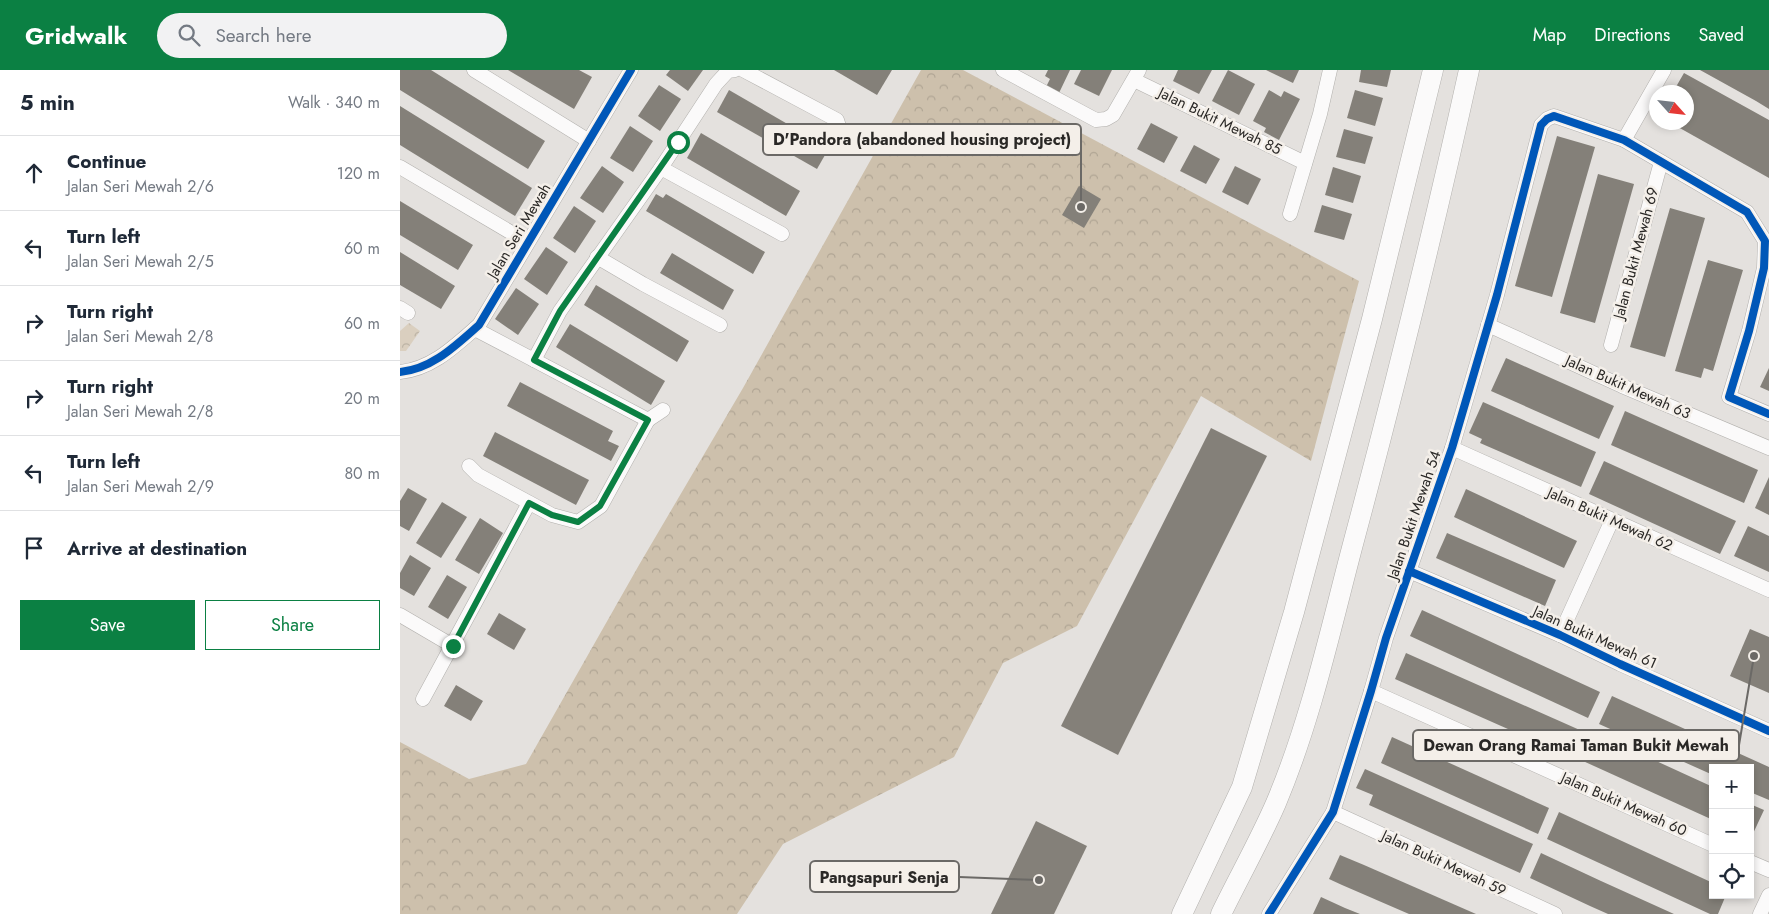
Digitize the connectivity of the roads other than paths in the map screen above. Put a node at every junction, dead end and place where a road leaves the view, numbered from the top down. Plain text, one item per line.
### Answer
1 (474, 70) edge
2 (631, 70) edge
3 (732, 70) edge
4 (743, 70) edge
5 (1003, 70) edge
6 (1330, 70) edge
7 (1433, 70) edge
8 (1468, 70) edge
9 (1664, 70) edge
10 (1137, 75) edge
11 (1624, 140) junction
12 (588, 141) junction
13 (844, 142) dead end
14 (1661, 162) junction
15 (1305, 163) junction
16 (400, 167) edge
17 (661, 168) junction
18 (1290, 214) dead end
19 (782, 234) dead end
20 (528, 242) junction
21 (597, 257) junction
22 (1767, 269) edge
23 (720, 325) dead end
24 (1488, 325) junction
25 (475, 329) junction
26 (1611, 345) dead end
27 (534, 360) junction
28 (400, 372) edge
29 (663, 410) dead end
30 (1769, 414) edge
31 (648, 420) junction
32 (1452, 448) junction
33 (1769, 448) edge
34 (469, 466) dead end
35 (529, 503) junction
36 (1612, 520) junction
37 (1409, 571) junction
38 (1769, 590) edge
39 (400, 616) edge
40 (1560, 636) junction
41 (453, 646) junction
42 (1371, 691) junction
43 (423, 700) dead end
44 (1769, 730) edge
45 (1333, 812) junction
46 (1709, 843) edge
47 (1754, 864) edge
48 (1769, 870) edge
49 (1769, 895) edge
50 (1182, 914) edge
51 (1221, 914) edge
52 (1269, 914) edge
53 (1555, 914) edge
54 (1760, 914) edge

1 - 12 street
2 - 12 street, Jalan Seri Mewah
3 - 17 street
4 - 13 street
5 - 10 street
6 - 15 street
7 - 50 highway
8 - 51 highway
9 - 11 street
10 - 15 street, Jalan Bukit Mewah 85
11 - 14 street
11 - 24 street, Jalan Bukit Mewah 54
12 - 20 street, Jalan Seri Mewah
14 - 22 street
14 - 26 street, Jalan Bukit Mewah 69
15 - 18 street
16 - 20 street
17 - 19 street
17 - 21 street
20 - 25 street, Jalan Seri Mewah
21 - 23 street
21 - 27 street
22 - 30 street
24 - 32 street, Jalan Bukit Mewah 54
24 - 33 street, Jalan Bukit Mewah 63
25 - 27 street
25 - 28 street, Jalan Seri Mewah
27 - 31 street
29 - 31 street
31 - 35 street
32 - 36 street, Jalan Bukit Mewah 62
32 - 37 street, Jalan Bukit Mewah 54
34 - 35 street
35 - 41 street
36 - 38 street, Jalan Bukit Mewah 62
36 - 40 street
37 - 40 street, Jalan Bukit Mewah 61
37 - 42 street, Jalan Bukit Mewah 54
39 - 41 street
40 - 44 street, Jalan Bukit Mewah 61
41 - 43 street
42 - 45 street, Jalan Bukit Mewah 54
42 - 46 street, Jalan Bukit Mewah 60
45 - 52 street, Jalan Bukit Mewah 54
45 - 53 street, Jalan Bukit Mewah 59
47 - 48 street
49 - 54 street

